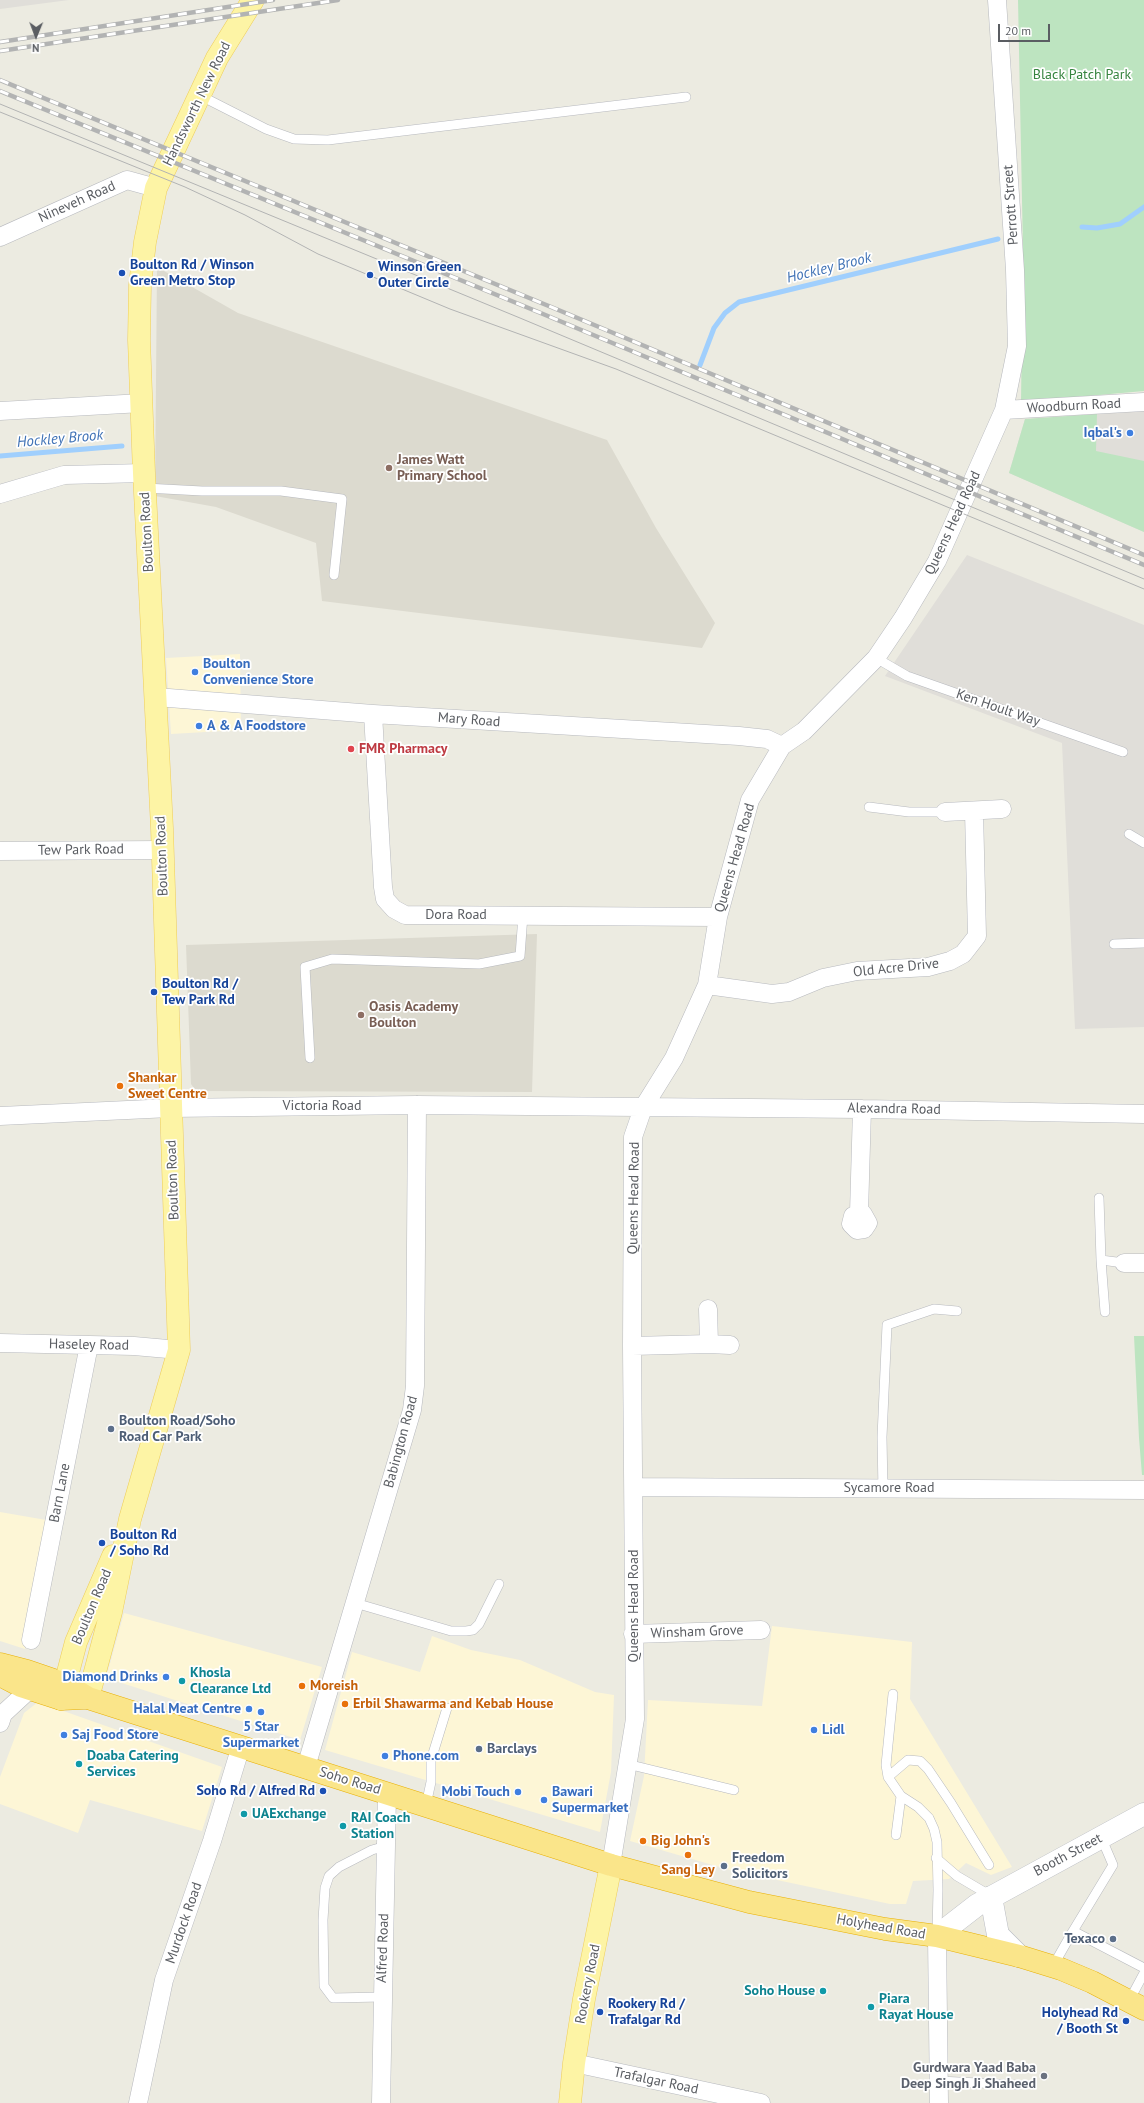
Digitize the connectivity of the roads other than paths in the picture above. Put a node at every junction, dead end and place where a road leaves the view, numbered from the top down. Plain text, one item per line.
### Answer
1 (253, 0) edge
2 (997, 0) edge
3 (199, 95) junction
4 (686, 97) dead end
5 (156, 188) junction
6 (0, 236) edge
7 (1144, 402) edge
8 (142, 403) junction
9 (1004, 410) junction
10 (0, 411) edge
11 (144, 481) junction
12 (0, 494) edge
13 (334, 575) dead end
14 (876, 658) junction
15 (156, 697) junction
16 (373, 714) junction
17 (782, 746) junction
18 (1123, 752) dead end
19 (870, 807) dead end
20 (1002, 809) dead end
21 (974, 811) junction
22 (945, 812) joint
23 (1129, 834) dead end
24 (1144, 843) edge
25 (162, 850) junction
26 (0, 851) edge
27 (523, 915) junction
28 (718, 917) junction
29 (1144, 943) edge
30 (1114, 944) dead end
31 (707, 985) junction
32 (310, 1058) dead end
33 (418, 1105) junction
34 (170, 1108) junction
35 (643, 1108) junction
36 (862, 1109) junction
37 (1144, 1114) edge
38 (0, 1116) edge
39 (1099, 1198) dead end
40 (859, 1213) dead end
41 (1101, 1260) junction
42 (1124, 1263) joint
43 (1144, 1263) edge
44 (708, 1309) dead end
45 (957, 1311) dead end
46 (1105, 1312) dead end
47 (0, 1343) edge
48 (709, 1344) junction
49 (89, 1345) junction
50 (730, 1345) dead end
51 (632, 1346) junction
52 (179, 1350) junction
53 (634, 1487) junction
54 (883, 1490) junction
55 (1144, 1490) edge
56 (130, 1519) junction
57 (498, 1584) dead end
58 (355, 1603) junction
59 (761, 1630) dead end
60 (633, 1634) junction
61 (31, 1640) dead end
62 (0, 1664) edge
63 (0, 1676) edge
64 (30, 1689) junction
65 (63, 1692) junction
66 (893, 1694) dead end
67 (88, 1698) junction
68 (447, 1708) dead end
69 (0, 1723) edge
70 (241, 1746) junction
71 (627, 1764) junction
72 (306, 1767) junction
73 (888, 1777) junction
74 (734, 1790) dead end
75 (387, 1793) junction
76 (901, 1796) junction
77 (426, 1805) junction
78 (1144, 1814) edge
79 (896, 1835) dead end
80 (1101, 1837) junction
81 (386, 1846) junction
82 (936, 1858) junction
83 (611, 1865) junction
84 (989, 1865) dead end
85 (992, 1897) junction
86 (1073, 1931) junction
87 (937, 1936) junction
88 (1020, 1956) junction
89 (1053, 1966) junction
90 (1144, 1968) edge
91 (1144, 1973) edge
92 (382, 1997) junction
93 (1136, 2005) edge
94 (574, 2063) junction
95 (939, 2082) junction
96 (1018, 2085) dead end
97 (138, 2103) edge
98 (381, 2103) edge
99 (570, 2103) edge
100 (761, 2103) edge
101 (939, 2103) edge

1 - 3 main road, Handsworth New Road
2 - 9 street, Perrott Street
3 - 4 lane
3 - 5 main road, Handsworth New Road
5 - 6 street, Nineveh Road
5 - 8 main road, Boulton Road
7 - 9 street, Woodburn Road
8 - 10 street
8 - 11 main road, Boulton Road
9 - 14 street, Queens Head Road
11 - 12 street
11 - 13 lane
11 - 15 main road, Boulton Road
14 - 17 street, Queens Head Road
14 - 18 lane, Ken Hoult Way
15 - 16 street, Mary Road
15 - 25 main road, Boulton Road
16 - 17 street, Mary Road
16 - 27 street, Dora Road
17 - 28 street, Queens Head Road
19 - 22 lane
20 - 21 street
21 - 22 street
21 - 31 street, Old Acre Drive
23 - 24 lane
25 - 26 street, Tew Park Road
25 - 34 main road, Boulton Road
27 - 28 street, Dora Road
27 - 32 lane
28 - 31 street, Queens Head Road
29 - 30 lane
31 - 35 street, Queens Head Road
33 - 34 street, Victoria Road
33 - 35 street, Victoria Road
33 - 58 street, Babington Road
34 - 38 street, Victoria Road
34 - 52 main road, Boulton Road
35 - 36 street, Alexandra Road
35 - 51 street, Queens Head Road
36 - 37 street, Alexandra Road
36 - 40 street
39 - 41 lane
41 - 42 lane
41 - 46 lane
42 - 43 street
44 - 48 street
45 - 54 lane
47 - 49 street, Haseley Road
48 - 50 street
48 - 51 street
49 - 52 street, Haseley Road
49 - 61 street, Barn Lane
51 - 53 street, Queens Head Road
52 - 56 main road, Boulton Road
53 - 54 street, Sycamore Road
53 - 60 street, Queens Head Road
54 - 55 street, Sycamore Road
56 - 65 main road, Boulton Road
56 - 67 main road, Boulton Road
57 - 58 lane
58 - 72 street, Babington Road
59 - 60 street, Winsham Grove
60 - 71 street, Queens Head Road
62 - 65 highway, Soho Road
63 - 64 highway, Soho Road
64 - 65 highway, Soho Road
64 - 69 street
65 - 67 highway, Soho Road
66 - 73 lane
67 - 70 highway, Soho Road
68 - 77 lane
70 - 72 highway, Soho Road
70 - 97 street, Murdock Road
71 - 74 lane
71 - 83 street, Queens Head Road
72 - 75 highway, Soho Road
73 - 76 lane
73 - 84 lane
75 - 77 highway, Soho Road
75 - 81 street, Alfred Road
76 - 79 lane
76 - 82 lane
77 - 83 highway, Soho Road
78 - 80 main road, Booth Street
80 - 85 main road, Booth Street
80 - 86 lane
81 - 92 street, Alfred Road
81 - 92 lane
82 - 85 lane
82 - 87 lane
83 - 87 highway, Holyhead Road
83 - 94 main road, Rookery Road
85 - 87 main road, Booth Street
85 - 88 main road
86 - 89 lane
86 - 90 lane
87 - 88 highway, Holyhead Road
87 - 95 street
88 - 89 highway, Holyhead Road
89 - 93 highway, Holyhead Road
91 - 93 lane
92 - 98 street, Alfred Road
94 - 99 main road, Rookery Road
94 - 100 street, Trafalgar Road
95 - 96 lane
95 - 101 street

